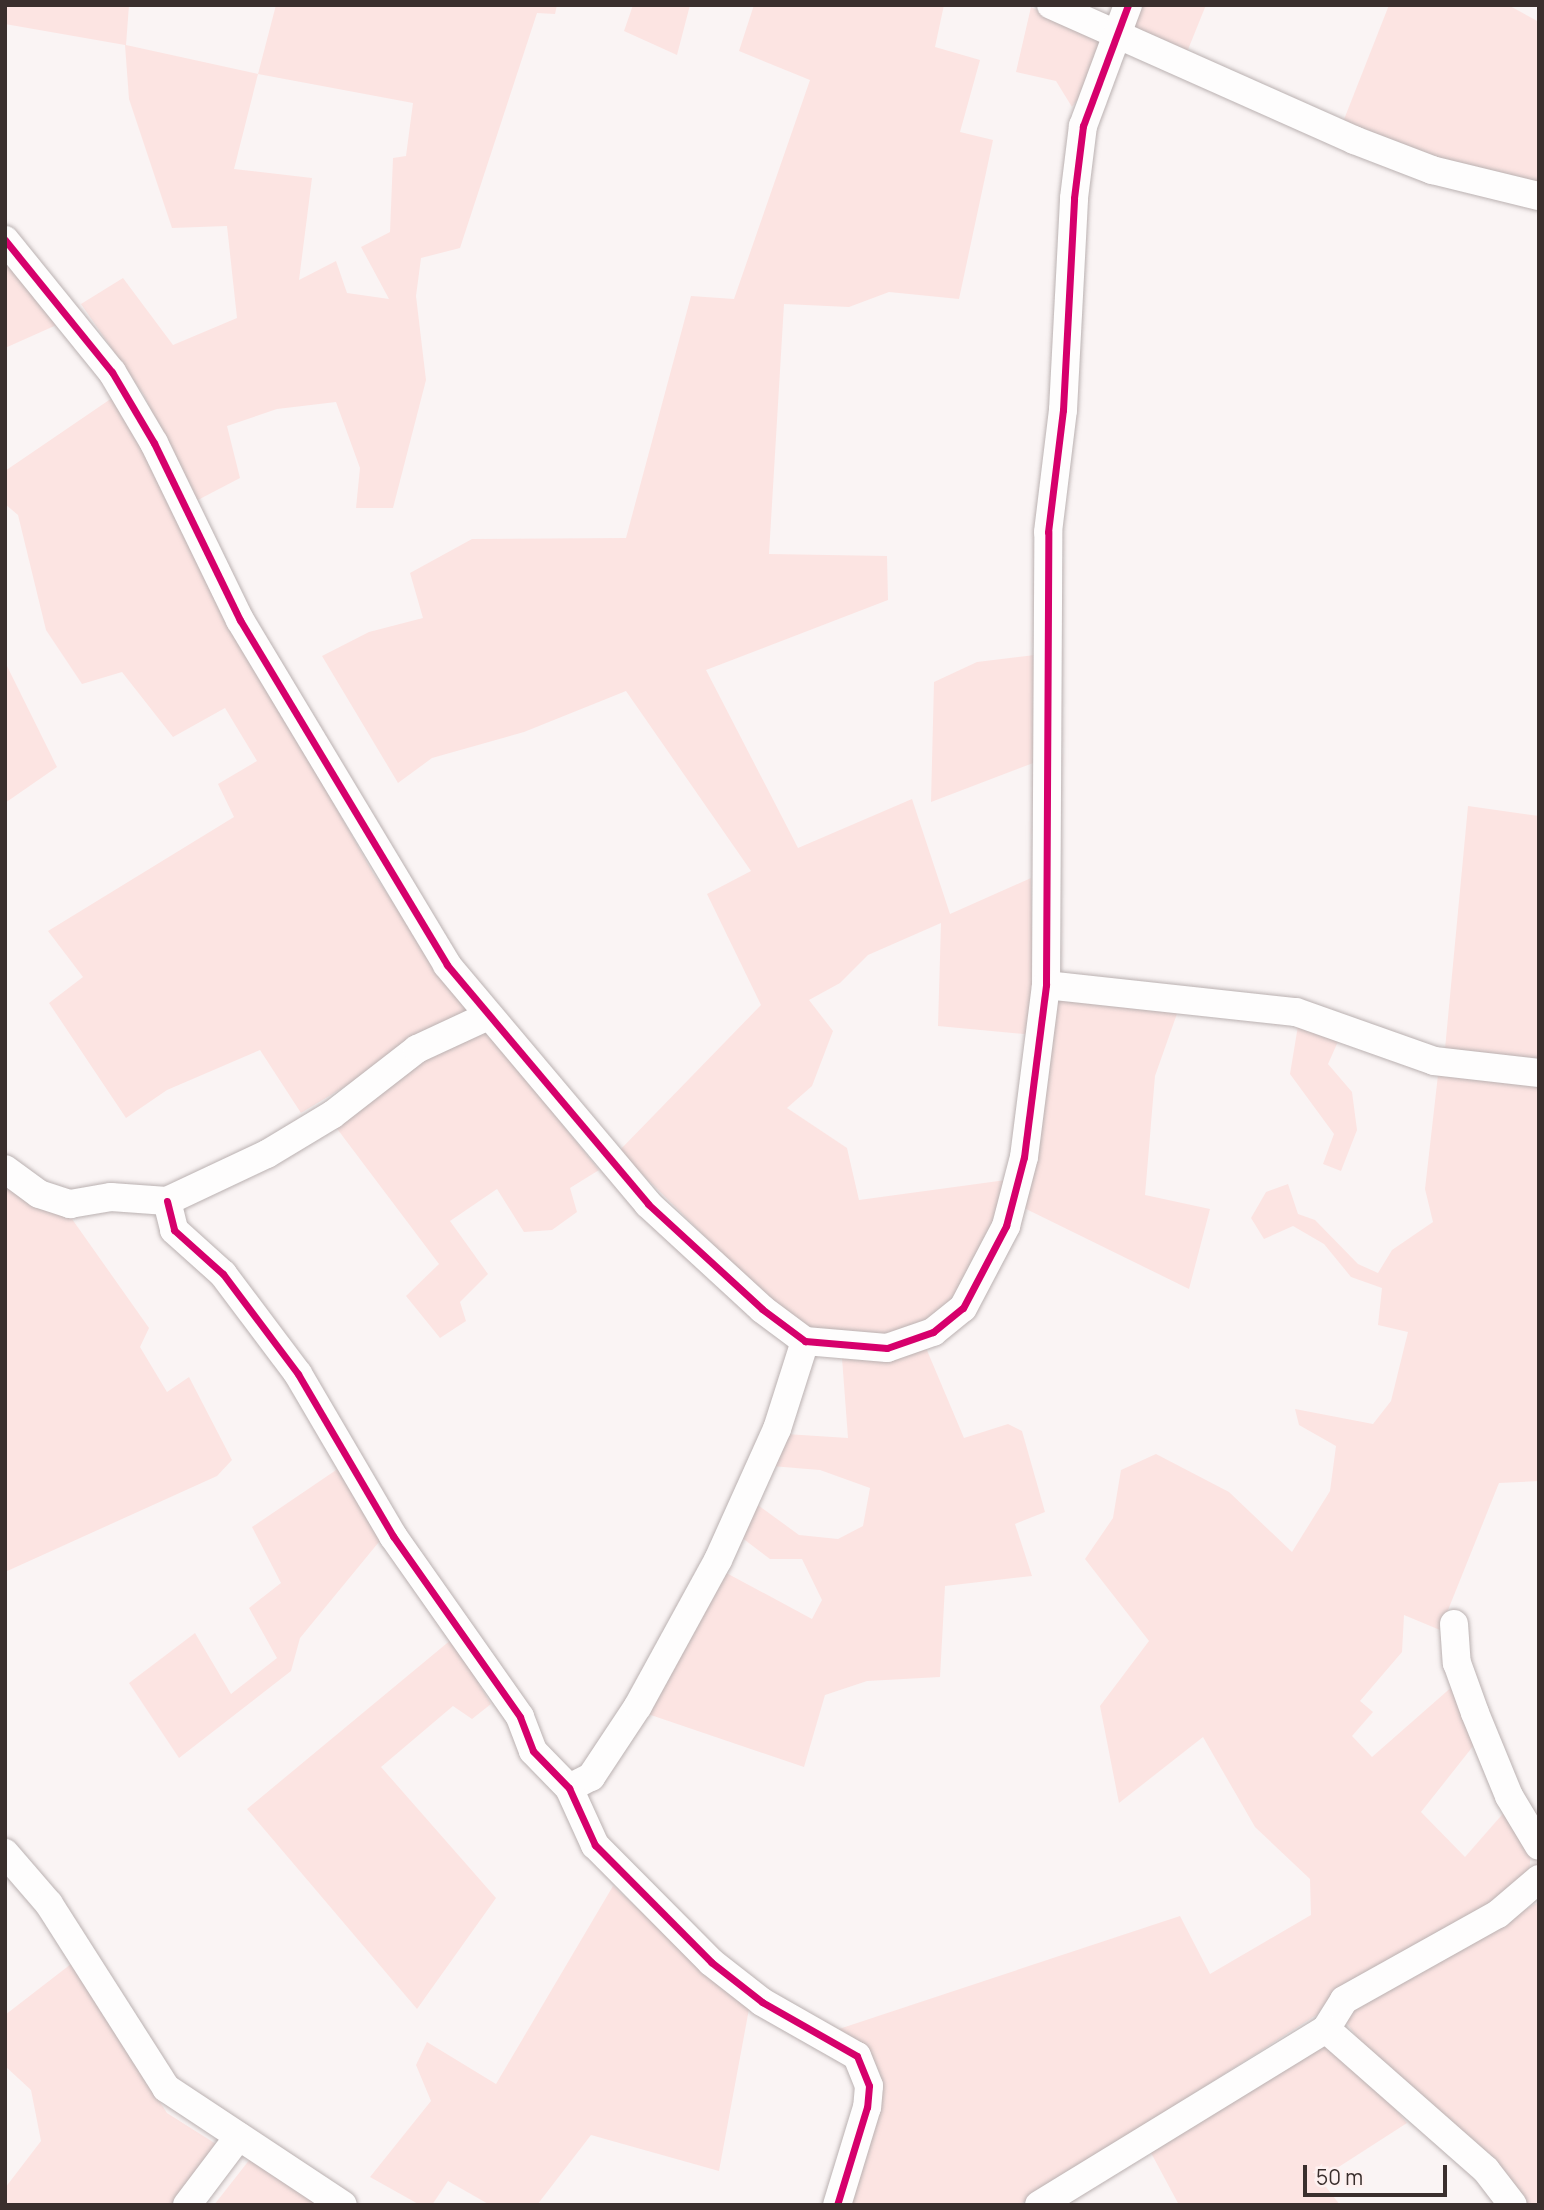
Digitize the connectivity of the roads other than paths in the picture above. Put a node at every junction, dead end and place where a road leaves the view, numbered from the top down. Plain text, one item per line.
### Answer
1 (1051, 5) edge
2 (1128, 5) edge
3 (1114, 35) junction
4 (1539, 196) edge
5 (5, 240) edge
6 (1046, 985) junction
7 (488, 1016) junction
8 (1539, 1073) edge
9 (5, 1169) edge
10 (167, 1201) junction
11 (806, 1341) junction
12 (1454, 1624) dead end
13 (569, 1788) junction
14 (1539, 1846) edge
15 (5, 1853) edge
16 (1539, 1879) edge
17 (1326, 2029) junction
18 (239, 2136) junction
19 (187, 2205) edge
20 (343, 2205) edge
21 (837, 2205) edge
22 (1039, 2205) edge
23 (1513, 2205) edge

1 - 3 street
2 - 3 street
3 - 4 street
3 - 6 street
5 - 7 street
6 - 8 street
6 - 11 street
7 - 10 street
7 - 11 street
9 - 10 street
10 - 13 street
11 - 13 street
12 - 14 street
13 - 21 street
15 - 18 street
16 - 17 street
17 - 22 street
17 - 23 street
18 - 19 street
18 - 20 street

